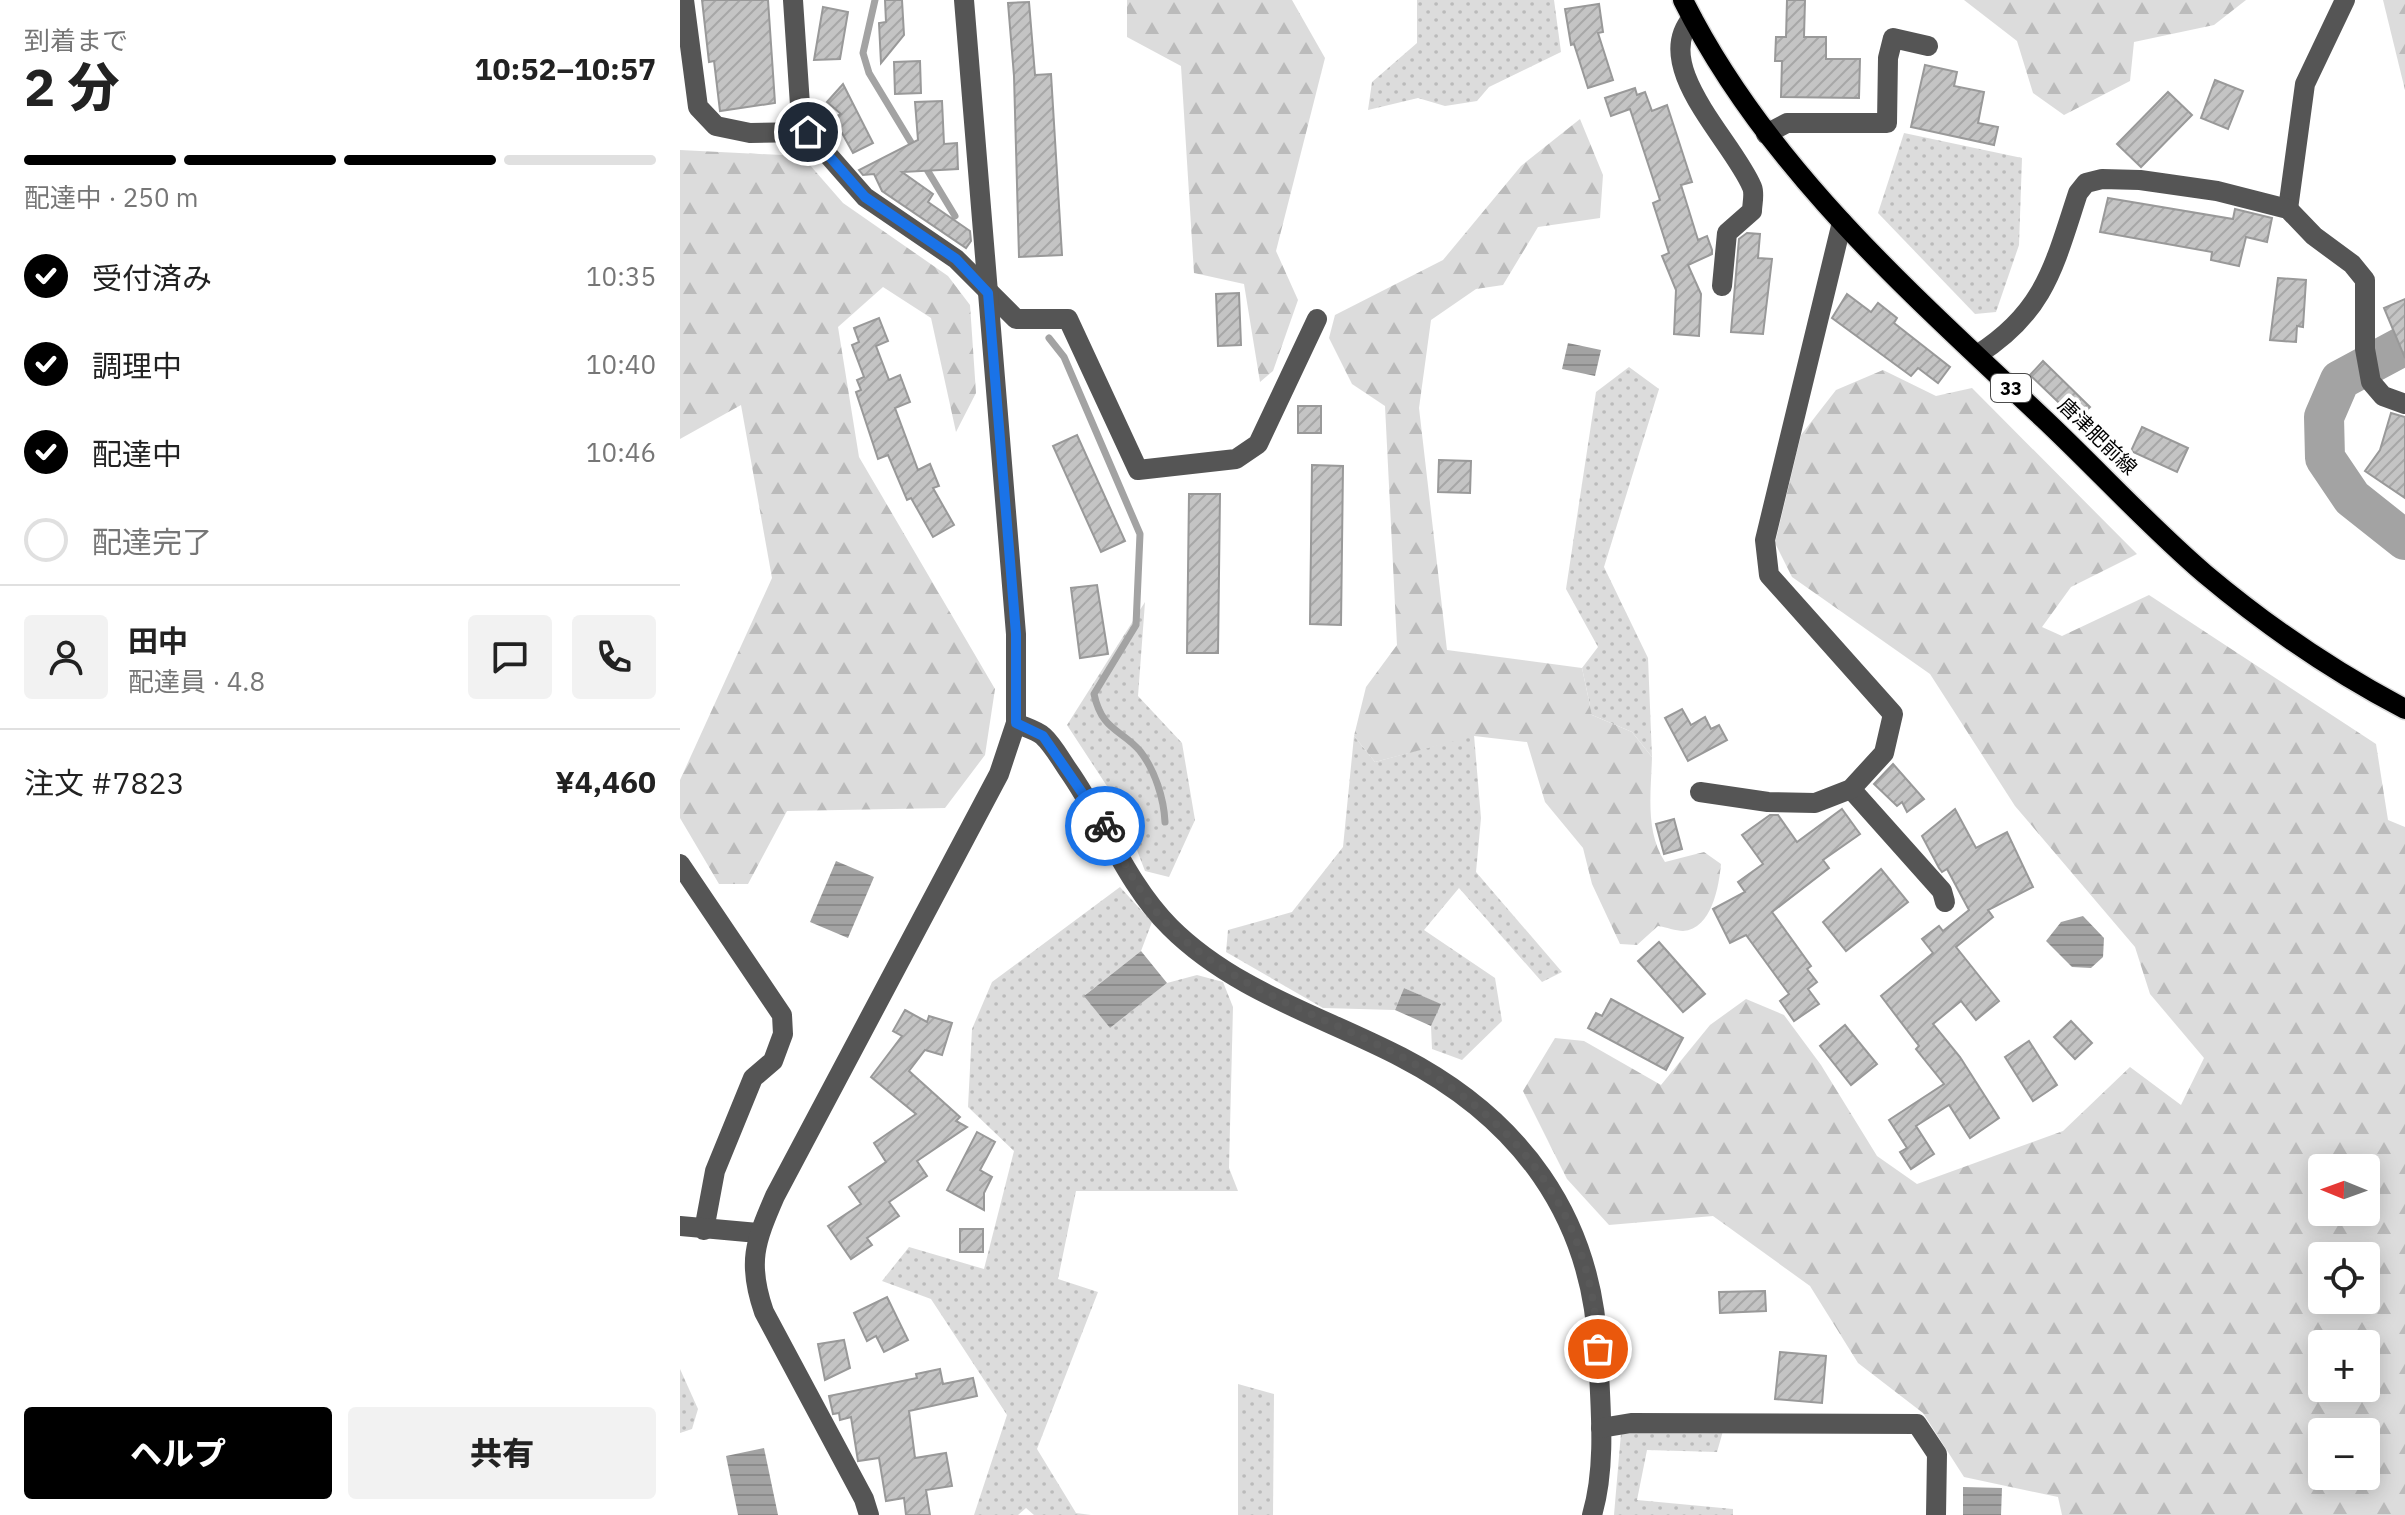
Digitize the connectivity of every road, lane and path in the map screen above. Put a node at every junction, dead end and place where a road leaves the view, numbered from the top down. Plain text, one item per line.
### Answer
1 (684, 0) edge
2 (793, 0) edge
3 (964, 0) edge
4 (2345, 0) edge
5 (1688, 9) edge
6 (1928, 46) dead end
7 (808, 132) junction
8 (1766, 134) junction
9 (2288, 209) junction
10 (1842, 222) junction
11 (1722, 286) dead end
12 (988, 293) junction
13 (1317, 319) dead end
14 (1977, 355) junction
15 (2405, 404) edge
16 (2405, 709) edge
17 (1016, 723) junction
18 (1851, 789) junction
19 (1700, 792) dead end
20 (680, 864) edge
21 (1945, 902) dead end
22 (680, 1226) edge
23 (704, 1230) junction
24 (758, 1233) junction
25 (1601, 1428) junction
26 (869, 1515) edge
27 (1592, 1515) edge
28 (1936, 1515) edge

1 - 7 street
2 - 7 street
3 - 12 street
4 - 9 street
5 - 8 main road, 唐津肥前線 / 33
5 - 11 street
6 - 8 street
7 - 12 street
8 - 10 main road, 唐津肥前線 / 33
9 - 14 street
9 - 15 street
10 - 14 main road, 唐津肥前線 / 33
10 - 18 street
12 - 13 street
12 - 17 street
14 - 16 main road, 唐津肥前線 / 33
17 - 24 street
17 - 25 street
18 - 19 street
18 - 21 street
20 - 23 street
22 - 23 street
23 - 24 street
24 - 26 street
25 - 27 street
25 - 28 street

